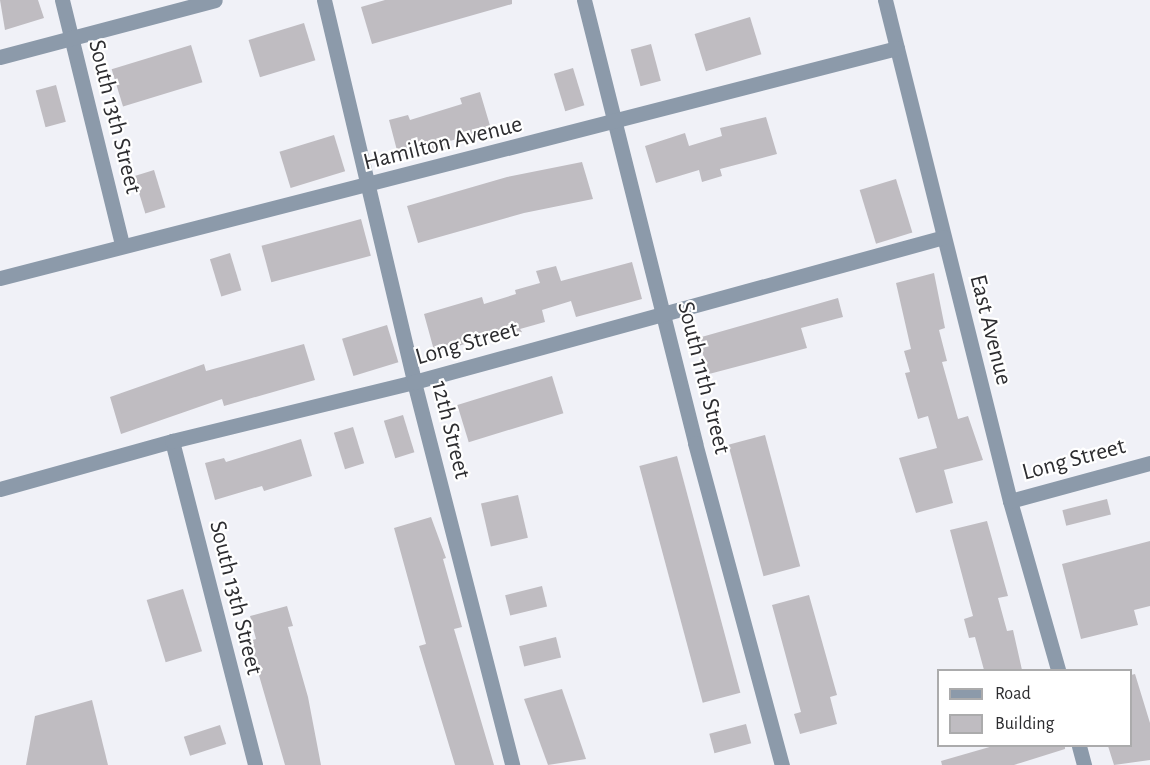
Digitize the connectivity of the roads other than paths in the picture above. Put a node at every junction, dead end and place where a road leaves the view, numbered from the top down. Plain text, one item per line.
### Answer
1 (62, 0) edge
2 (215, 0) edge
3 (324, 0) edge
4 (584, 0) edge
5 (885, 0) edge
6 (72, 39) junction
7 (897, 48) junction
8 (0, 57) edge
9 (615, 123) junction
10 (370, 187) junction
11 (944, 237) junction
12 (122, 245) junction
13 (0, 278) edge
14 (663, 312) junction
15 (414, 382) junction
16 (172, 441) junction
17 (1150, 463) edge
18 (0, 489) edge
19 (1010, 501) junction
20 (1058, 669) edge
21 (1079, 747) edge
22 (255, 765) edge
23 (512, 765) edge
24 (782, 765) edge
25 (1084, 765) edge

1 - 6 street, South 13th Street
2 - 6 street
3 - 10 street, 12th Street
4 - 9 street, South 11th Street
5 - 7 street, East Avenue
6 - 8 street
6 - 12 street, South 13th Street
7 - 9 street, Hamilton Avenue
7 - 11 street, East Avenue
9 - 10 street, Hamilton Avenue
9 - 14 street, South 11th Street
10 - 12 street, Hamilton Avenue
10 - 15 street, 12th Street
11 - 14 street, Long Street
11 - 19 street, East Avenue
12 - 13 street, Hamilton Avenue
14 - 15 street, Long Street
14 - 24 street, South 11th Street
15 - 16 street, Long Street
15 - 23 street, 12th Street
16 - 18 street, Long Street
16 - 22 street, South 13th Street
17 - 19 street, Long Street
19 - 20 street, East Avenue
21 - 25 street

